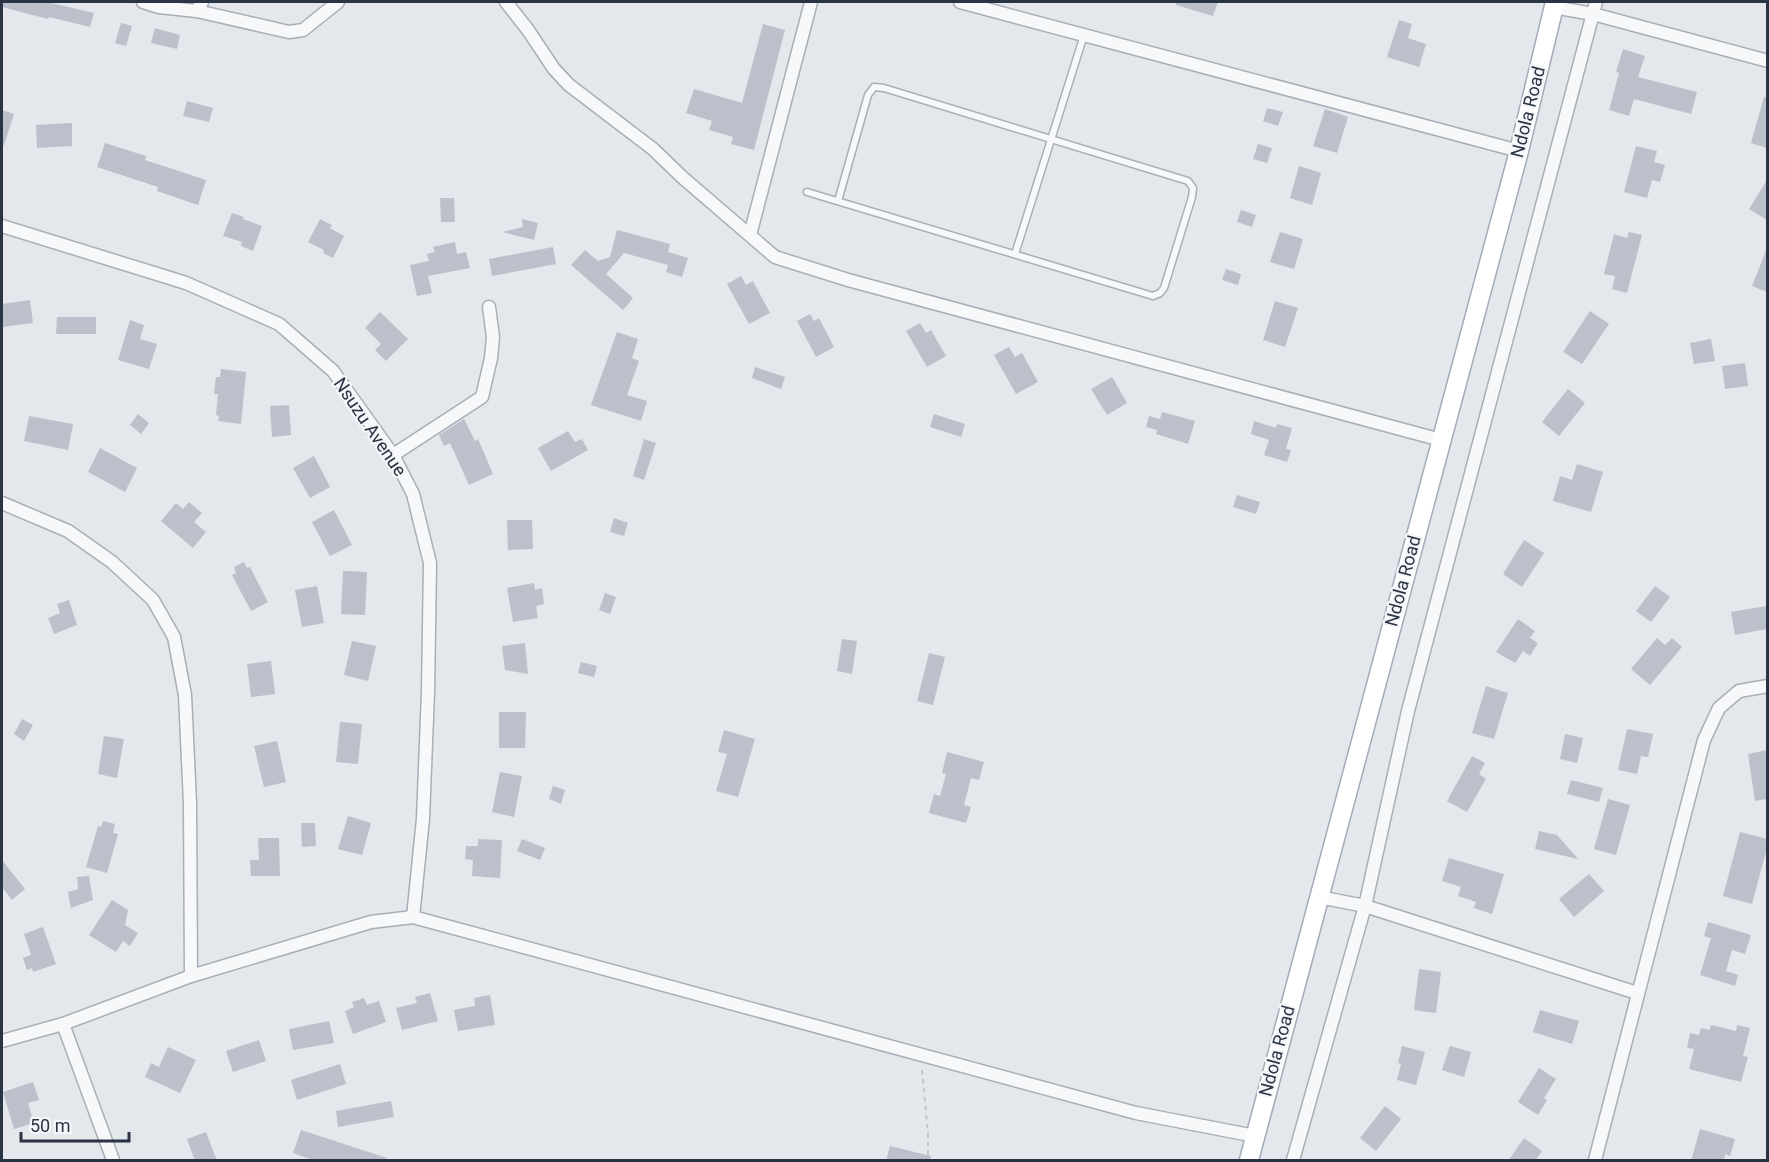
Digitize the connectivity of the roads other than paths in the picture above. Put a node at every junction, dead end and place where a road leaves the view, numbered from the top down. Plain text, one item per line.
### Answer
1 (143, 2) edge
2 (338, 2) edge
3 (506, 2) edge
4 (811, 2) edge
5 (960, 2) edge
6 (1554, 4) edge
7 (199, 6) edge
8 (1594, 8) edge
9 (1084, 35) junction
10 (1767, 61) edge
11 (1051, 140) junction
12 (1519, 151) junction
13 (807, 192) dead end
14 (838, 201) junction
15 (2, 226) edge
16 (750, 235) junction
17 (1015, 254) junction
18 (489, 307) dead end
19 (1441, 440) junction
20 (393, 455) junction
21 (2, 503) edge
22 (1767, 686) edge
23 (1319, 897) junction
24 (1365, 906) junction
25 (413, 917) junction
26 (191, 976) junction
27 (1637, 993) junction
28 (63, 1024) junction
29 (2, 1041) edge
30 (1255, 1136) junction
31 (113, 1161) edge
32 (1249, 1161) edge
33 (1293, 1161) edge
34 (1595, 1161) edge

1 - 7 street
2 - 7 street
3 - 16 street
4 - 16 street
5 - 9 street
6 - 8 street
6 - 12 main road, Ndola Road
8 - 10 street
8 - 24 street
9 - 11 lane
9 - 12 street
11 - 14 lane
11 - 17 lane
11 - 17 lane
12 - 19 main road, Ndola Road
13 - 14 lane
14 - 17 lane
15 - 20 street, Nsuzu Avenue
16 - 19 street
18 - 20 street
19 - 23 main road, Ndola Road
20 - 25 street, Nsuzu Avenue
21 - 26 street
22 - 27 street
23 - 24 street
23 - 30 main road, Ndola Road
24 - 27 street
24 - 33 street
25 - 26 street
25 - 30 street
26 - 28 street
27 - 34 street
28 - 29 street
28 - 31 street
30 - 32 main road, Ndola Road

